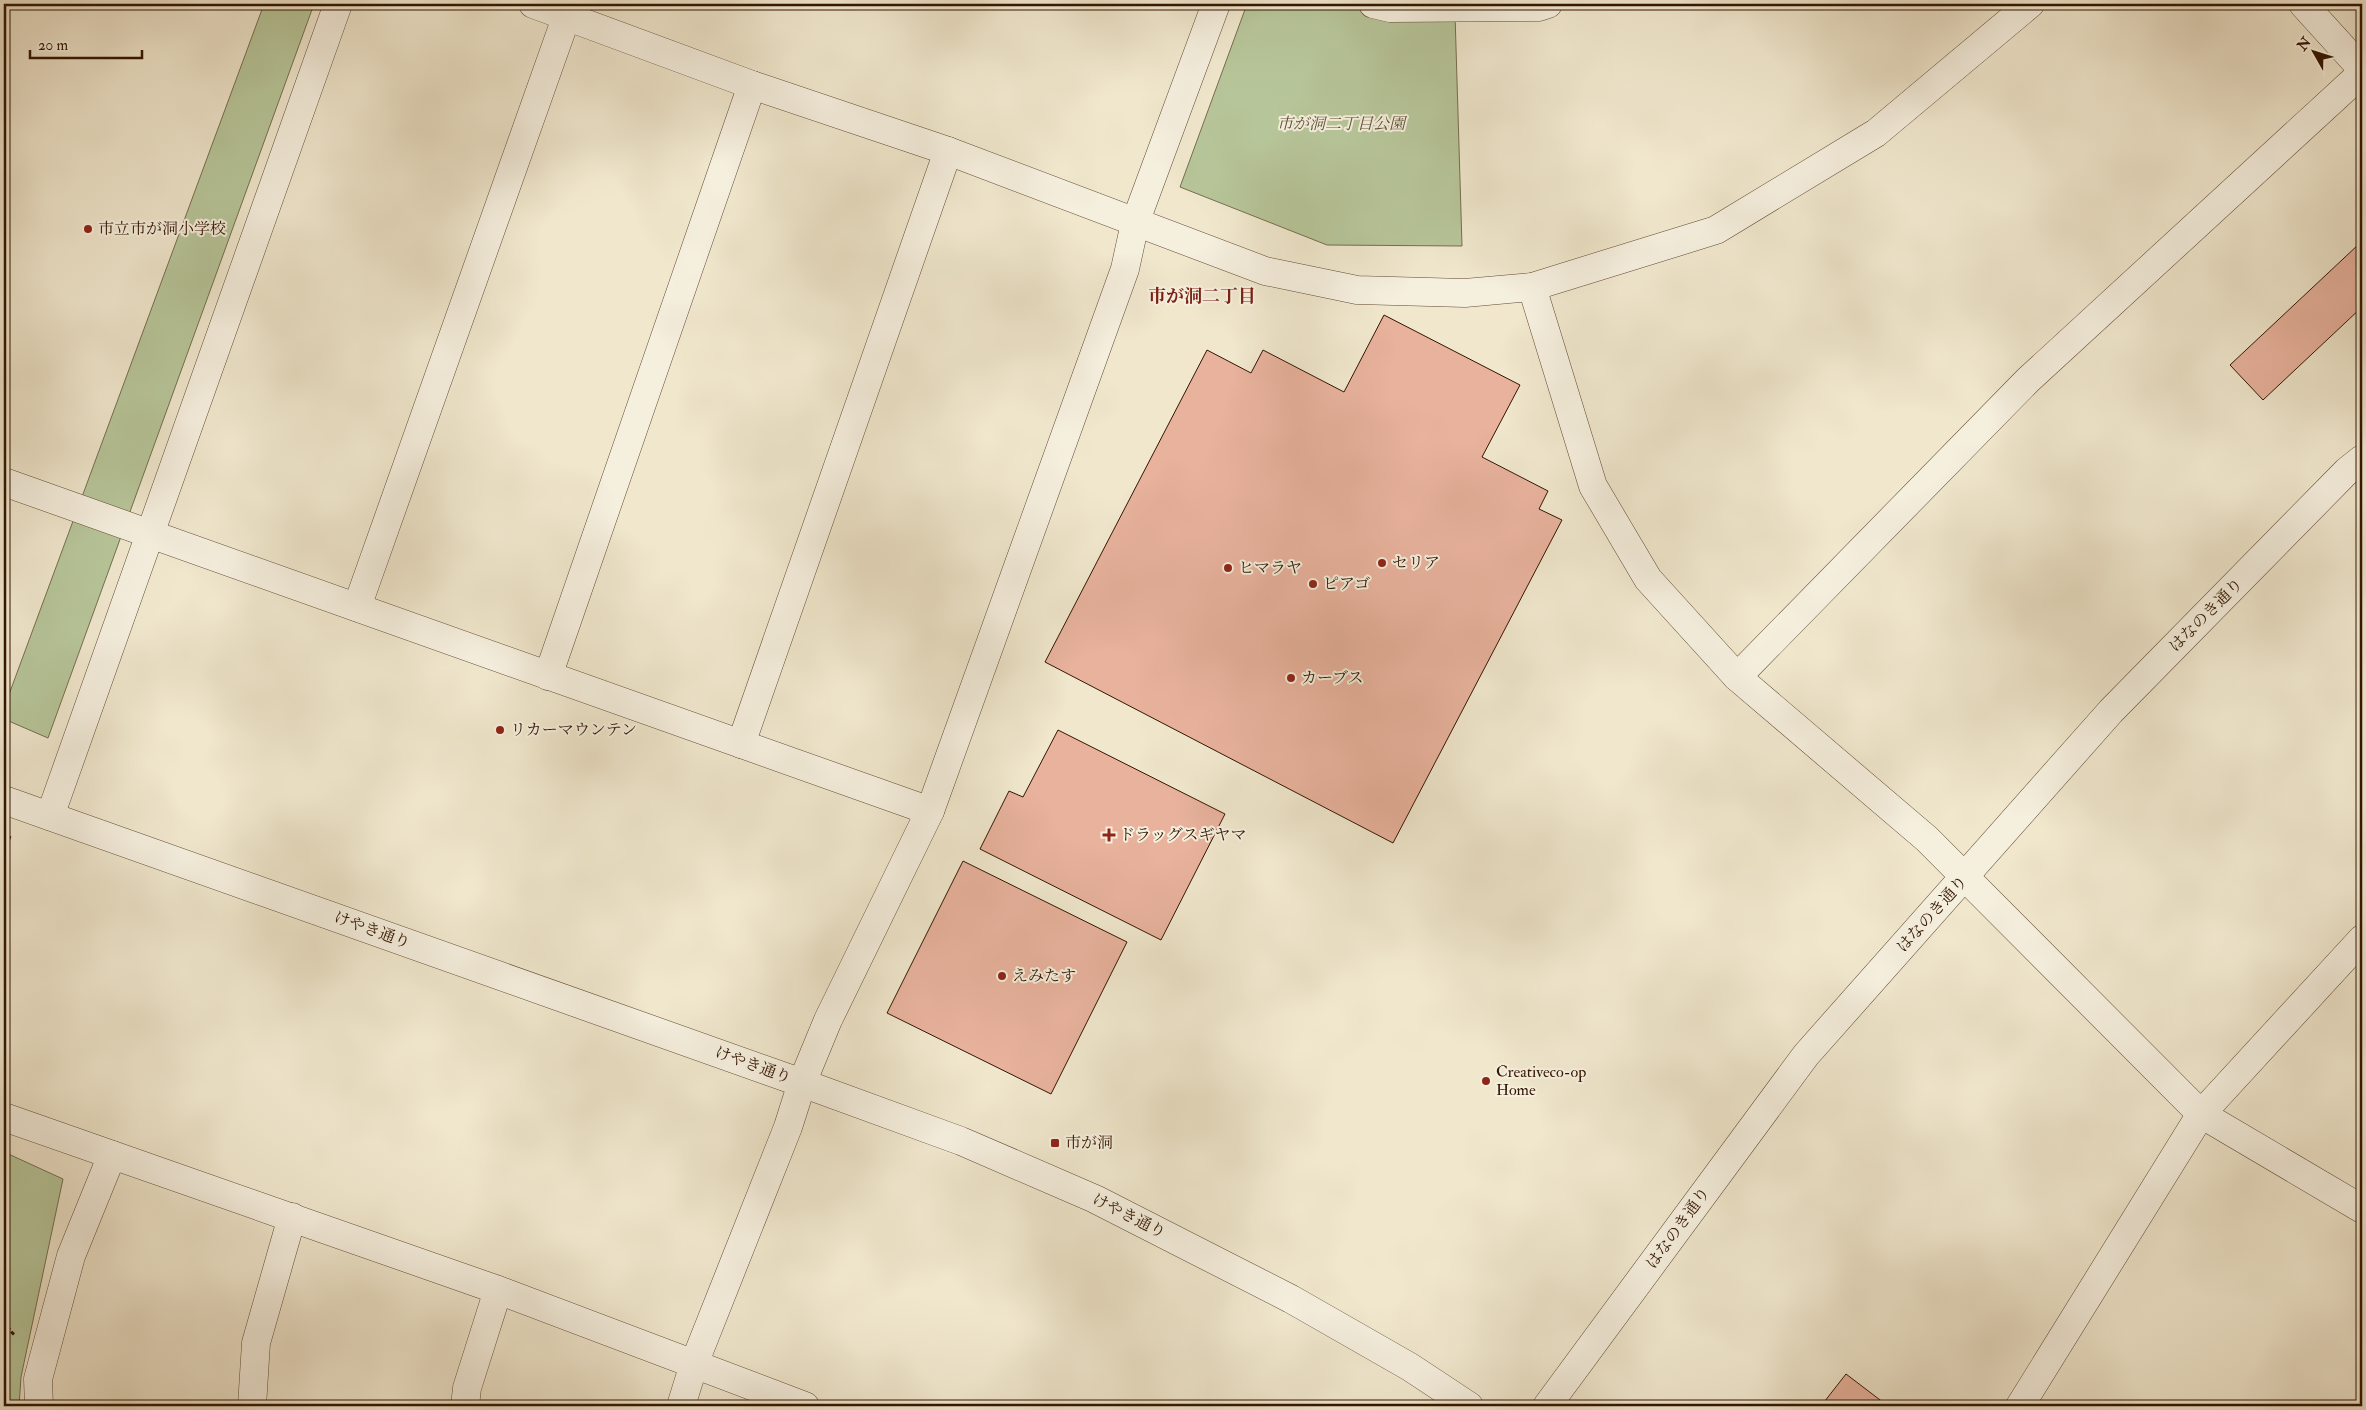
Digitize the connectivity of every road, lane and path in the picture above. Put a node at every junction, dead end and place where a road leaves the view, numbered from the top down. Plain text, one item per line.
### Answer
1 (338, 4) edge
2 (533, 4) edge
3 (1216, 4) edge
4 (1373, 4) edge
5 (1548, 4) edge
6 (2030, 4) edge
7 (2303, 4) edge
8 (567, 15) junction
9 (2362, 69) edge
10 (2362, 73) edge
11 (752, 85) junction
12 (948, 152) junction
13 (1135, 223) junction
14 (1532, 287) junction
15 (2362, 459) edge
16 (4, 482) edge
17 (149, 533) junction
18 (357, 607) junction
19 (548, 676) junction
20 (1737, 677) junction
21 (740, 744) junction
22 (4, 800) edge
23 (930, 811) junction
24 (50, 816) junction
25 (1965, 877) junction
26 (2362, 939) edge
27 (802, 1082) junction
28 (2201, 1114) junction
29 (4, 1117) edge
30 (112, 1155) junction
31 (2362, 1208) edge
32 (292, 1218) junction
33 (498, 1290) junction
34 (694, 1364) junction
35 (39, 1406) edge
36 (252, 1406) edge
37 (465, 1406) edge
38 (681, 1406) edge
39 (805, 1406) edge
40 (1469, 1406) edge
41 (1547, 1406) edge
42 (2020, 1406) edge

1 - 17 street
2 - 8 street
3 - 13 street
4 - 5 street
6 - 14 street
7 - 9 street
8 - 11 street
8 - 18 street
10 - 20 street
11 - 12 street
11 - 19 street
12 - 13 street
12 - 21 street
13 - 14 street
13 - 23 street
14 - 20 street
15 - 25 street, はなのき通り
16 - 17 street
17 - 18 street
17 - 24 street
18 - 19 street
19 - 21 street
20 - 25 street
21 - 23 street
22 - 24 street, けやき通り
23 - 27 street
24 - 27 street, けやき通り
25 - 28 street
25 - 41 street, はなのき通り
26 - 28 street
27 - 34 street
27 - 40 street, けやき通り
28 - 31 street
28 - 42 street
29 - 30 street
30 - 32 street
30 - 35 street
32 - 33 street
32 - 36 street
33 - 34 street
33 - 37 street
34 - 38 street
34 - 39 street

